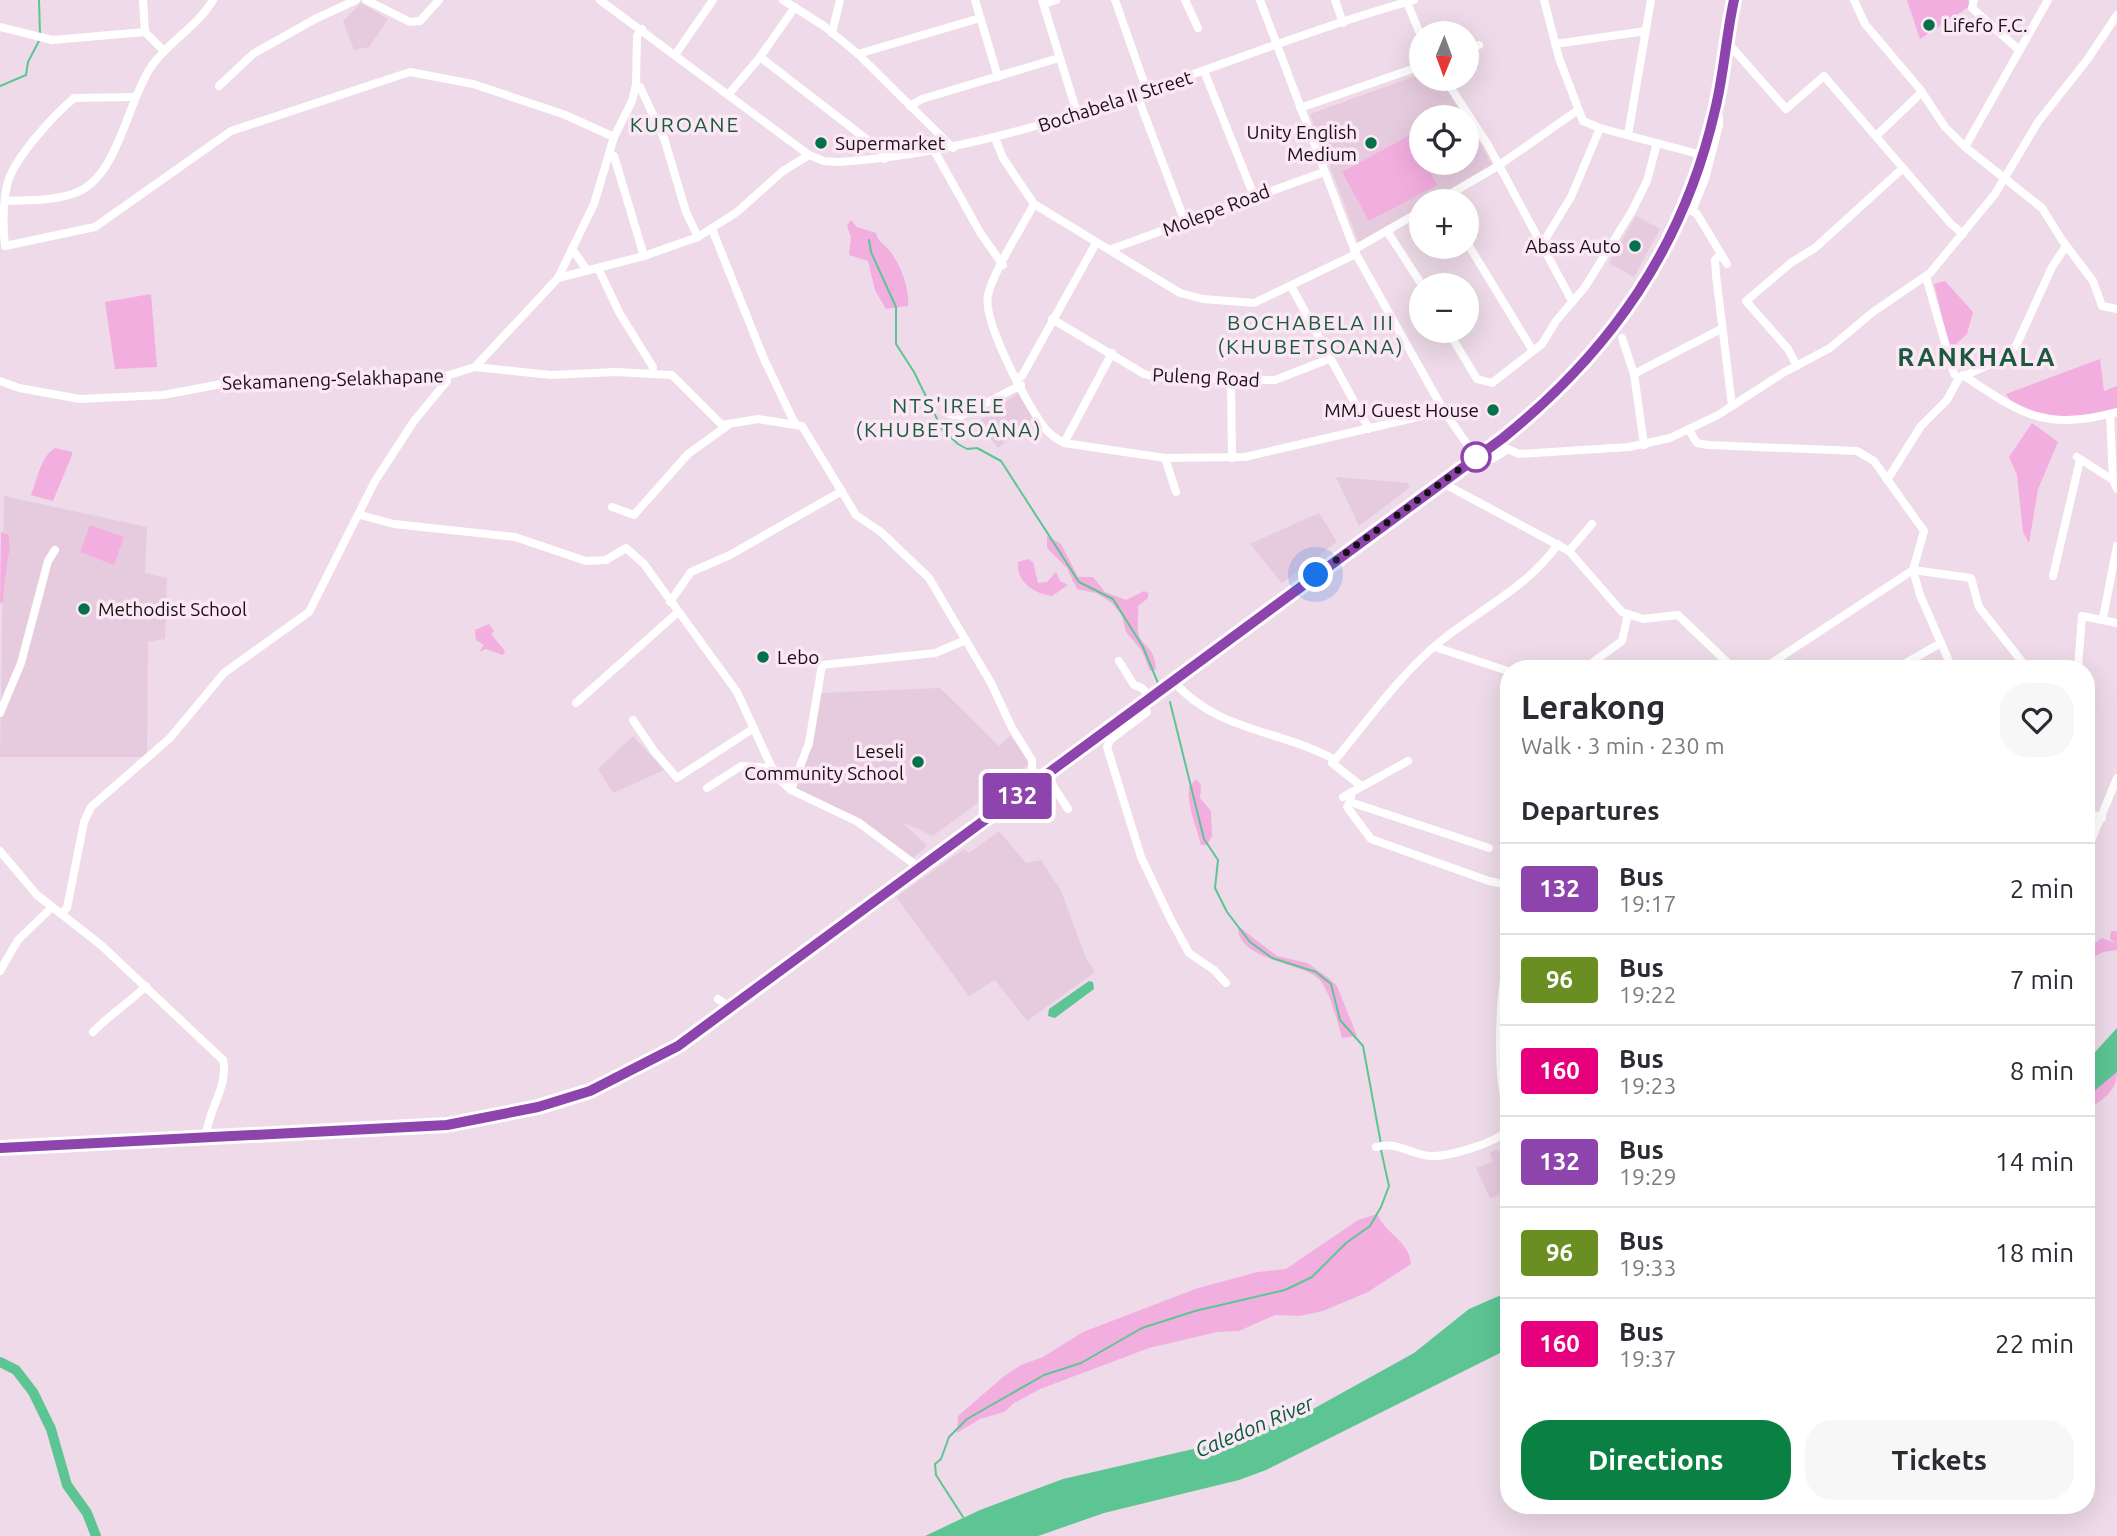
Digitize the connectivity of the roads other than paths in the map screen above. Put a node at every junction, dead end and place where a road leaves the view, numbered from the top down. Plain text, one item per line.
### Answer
1 (143, 0) edge
2 (213, 0) edge
3 (356, 0) edge
4 (366, 0) edge
5 (439, 0) edge
6 (600, 0) edge
7 (713, 0) edge
8 (783, 0) edge
9 (840, 0) edge
10 (975, 0) edge
11 (1056, 0) edge
12 (1115, 0) edge
13 (1185, 0) edge
14 (1260, 0) edge
15 (1335, 0) edge
16 (1544, 0) edge
17 (1651, 0) edge
18 (1734, 0) edge
19 (1854, 0) edge
20 (1974, 0) edge
21 (2049, 0) edge
22 (1409, 1) edge
23 (1043, 2) edge
24 (795, 7) junction
25 (2117, 15) edge
26 (980, 18) junction
27 (1416, 21) edge
28 (1343, 23) junction
29 (0, 27) edge
30 (1198, 28) dead end
31 (642, 29) junction
32 (1646, 31) junction
33 (145, 32) junction
34 (832, 33) junction
35 (1728, 43) junction
36 (1555, 44) junction
37 (1278, 45) junction
38 (163, 50) junction
39 (2019, 50) junction
40 (858, 54) junction
41 (675, 55) junction
42 (760, 57) junction
43 (1059, 58) junction
44 (1409, 69) edge
45 (1204, 71) junction
46 (998, 77) junction
47 (636, 85) junction
48 (219, 86) dead end
49 (1147, 91) junction
50 (1452, 91) edge
51 (1922, 92) junction
52 (728, 95) junction
53 (1137, 95) junction
54 (133, 97) junction
55 (910, 106) junction
56 (1300, 108) junction
57 (1578, 110) junction
58 (1715, 111) junction
59 (1078, 116) junction
60 (1600, 128) junction
61 (1628, 135) junction
62 (1876, 136) junction
63 (614, 137) junction
64 (995, 138) junction
65 (1657, 143) junction
66 (1965, 147) junction
67 (953, 148) junction
68 (935, 152) junction
69 (611, 155) junction
70 (810, 155) junction
71 (1702, 155) junction
72 (884, 159) junction
73 (1499, 166) junction
74 (1903, 168) junction
75 (1324, 172) junction
76 (2005, 177) junction
77 (1460, 189) edge
78 (1254, 196) junction
79 (6, 201) junction
80 (1034, 204) junction
81 (1409, 218) edge
82 (1185, 222) junction
83 (712, 229) junction
84 (1387, 231) junction
85 (1963, 234) junction
86 (698, 237) junction
87 (1096, 243) junction
88 (1541, 246) junction
89 (2066, 246) junction
90 (572, 249) junction
91 (1109, 250) junction
92 (1356, 251) junction
93 (1721, 254) junction
94 (644, 256) junction
95 (1477, 259) edge
96 (1727, 264) dead end
97 (1003, 265) junction
98 (598, 268) junction
99 (587, 270) junction
100 (1414, 273) edge
101 (1926, 277) junction
102 (558, 278) junction
103 (1291, 286) junction
104 (1572, 301) junction
105 (2117, 309) edge
106 (1052, 319) junction
107 (1721, 329) junction
108 (1622, 338) dead end
109 (1455, 343) edge
110 (1533, 351) junction
111 (1112, 353) junction
112 (1329, 359) junction
113 (1797, 366) junction
114 (475, 367) junction
115 (652, 373) junction
116 (1634, 374) junction
117 (446, 376) junction
118 (1961, 377) junction
119 (1231, 380) junction
120 (0, 381) edge
121 (1019, 382) junction
122 (1732, 406) junction
123 (1444, 411) junction
124 (2113, 413) edge
125 (950, 414) dead end
126 (795, 424) junction
127 (727, 426) junction
128 (1369, 429) junction
129 (1689, 430) junction
130 (1064, 443) junction
131 (1495, 443) junction
132 (1644, 445) junction
133 (1503, 453) junction
134 (1476, 457) junction
135 (1164, 458) junction
136 (1232, 458) junction
137 (1492, 459) dead end
138 (1887, 480) junction
139 (1441, 482) junction
140 (2115, 484) edge
141 (842, 491) junction
142 (1177, 492) dead end
143 (612, 507) dead end
144 (360, 515) junction
145 (1592, 524) dead end
146 (1558, 544) junction
147 (2117, 546) edge
148 (55, 550) dead end
149 (1569, 551) junction
150 (1913, 570) junction
151 (2053, 576) dead end
152 (670, 602) junction
153 (677, 613) junction
154 (1628, 614) junction
155 (2103, 618) junction
156 (2117, 622) edge
157 (966, 640) junction
158 (1941, 643) junction
159 (1435, 648) junction
160 (1596, 660) edge
161 (1724, 660) edge
162 (1776, 660) edge
163 (1912, 660) edge
164 (1948, 660) edge
165 (2021, 660) edge
166 (2079, 660) edge
167 (1119, 661) dead end
168 (1500, 668) edge
169 (1174, 682) junction
170 (1148, 701) junction
171 (576, 703) dead end
172 (0, 713) edge
173 (634, 720) dead end
174 (754, 728) junction
175 (1335, 760) junction
176 (1408, 761) dead end
177 (772, 768) junction
178 (1042, 777) junction
179 (2117, 778) edge
180 (1360, 785) junction
181 (707, 788) dead end
182 (792, 790) junction
183 (1347, 799) junction
184 (1068, 809) dead end
185 (2095, 815) edge
186 (2102, 818) junction
187 (2095, 833) edge
188 (1489, 848) dead end
189 (0, 851) edge
190 (921, 869) junction
191 (1500, 883) edge
192 (52, 907) junction
193 (61, 914) junction
194 (0, 971) edge
195 (1226, 983) dead end
196 (146, 986) junction
197 (718, 999) dead end
198 (731, 1008) junction
199 (93, 1032) dead end
200 (1500, 1136) edge
201 (206, 1137) junction
202 (1380, 1146) dead end
203 (0, 1148) edge

1 - 33 street
2 - 38 street
3 - 48 street
4 - 5 street
6 - 31 street
7 - 41 street
8 - 24 street
9 - 34 street
10 - 26 street
11 - 23 street
12 - 49 street
13 - 30 street
14 - 37 street
15 - 28 street
16 - 36 street
17 - 32 street
18 - 35 main road
19 - 51 street
20 - 39 street
21 - 39 street
22 - 27 street
22 - 28 street, Bochabela II Street
23 - 43 street
24 - 34 street
24 - 42 street
25 - 76 street
26 - 40 street
26 - 46 street
28 - 37 street, Bochabela II Street
29 - 33 street
31 - 41 street
31 - 47 street
32 - 36 street
32 - 61 street
33 - 38 street
34 - 40 street
35 - 58 main road
35 - 62 street
36 - 57 street
37 - 45 street, Bochabela II Street
37 - 56 street
38 - 54 street
39 - 66 street
40 - 55 street
41 - 52 street
42 - 52 street
42 - 72 street
43 - 46 street
43 - 59 street
44 - 56 street
45 - 49 street, Bochabela II Street
45 - 78 street
46 - 55 street
47 - 63 street
47 - 86 street
49 - 53 street, Bochabela II Street
50 - 73 street
51 - 62 street
51 - 66 street
52 - 70 street
53 - 59 street, Bochabela II Street
53 - 82 street
54 - 79 street
54 - 79 street
55 - 67 street
56 - 75 street
57 - 60 street
57 - 73 street
58 - 71 main road
58 - 93 street
59 - 64 street, Bochabela II Street
60 - 61 street
60 - 88 street
61 - 65 street
62 - 74 street
63 - 69 street
63 - 79 street
64 - 67 street, Bochabela II Street
64 - 80 street
65 - 71 street
65 - 104 street
66 - 76 street
67 - 68 street, Bochabela II Street
68 - 72 street, Bochabela II Street
68 - 97 street
69 - 90 street
69 - 94 street
70 - 72 street, Bochabela II Street
70 - 83 street
71 - 131 main road
73 - 77 street
73 - 88 street
74 - 85 street
74 - 113 street
75 - 78 street, Molepe Road
75 - 92 street
76 - 85 street
76 - 89 street
78 - 82 street, Molepe Road
80 - 87 street
80 - 97 street
81 - 84 street
82 - 91 street, Molepe Road
83 - 86 street
83 - 126 street
84 - 92 street
84 - 100 street
85 - 101 street
86 - 94 street
87 - 91 street
87 - 106 street
88 - 104 street
89 - 105 street
89 - 118 street
90 - 99 street
90 - 102 street
91 - 103 street
92 - 103 street
92 - 123 street
93 - 96 street
93 - 107 street
94 - 98 street
95 - 110 street
97 - 121 street
98 - 99 street
98 - 115 street
99 - 102 street
101 - 113 street
101 - 118 street
102 - 114 street
103 - 112 street
104 - 110 street
106 - 111 street, Puleng Road
106 - 121 street
107 - 116 street
107 - 122 street
108 - 116 street
109 - 110 street
111 - 119 street, Puleng Road
111 - 130 street
112 - 119 street, Puleng Road
112 - 128 street
113 - 122 street
114 - 115 street, Sekamaneng-Selakhapane
114 - 117 street, Sekamaneng-Selakhapane
115 - 127 street, Sekamaneng-Selakhapane
116 - 132 street
117 - 120 street, Sekamaneng-Selakhapane
117 - 144 street
118 - 124 street
118 - 138 street
119 - 136 street
121 - 125 street
121 - 130 street
122 - 129 street
123 - 128 street
123 - 134 street
124 - 140 street
126 - 127 street
126 - 141 street
127 - 143 street
128 - 136 street
129 - 132 street
129 - 138 street
130 - 135 street
131 - 133 street
131 - 134 main road
132 - 133 street
133 - 137 street
134 - 139 main road
135 - 136 street
135 - 142 street
138 - 150 street
139 - 146 street
139 - 169 main road
140 - 151 street
141 - 152 street
141 - 157 street
144 - 152 street
144 - 193 street
145 - 149 street
146 - 149 street
146 - 159 street
147 - 155 street
148 - 172 street
149 - 154 street
150 - 158 street
150 - 162 street
150 - 165 street
152 - 153 street
153 - 171 street
153 - 174 street
154 - 160 street
154 - 161 street
155 - 156 street
155 - 166 street
157 - 178 street
157 - 182 street
158 - 163 street
158 - 164 street
159 - 168 street
159 - 175 street
167 - 170 street
169 - 170 main road
169 - 175 street
170 - 178 main road
170 - 195 street
173 - 174 street
174 - 177 street
175 - 180 street
176 - 180 street
177 - 181 street
177 - 182 street
178 - 184 street
178 - 190 main road
179 - 186 street
180 - 183 street
182 - 190 street
183 - 188 street
183 - 191 street
185 - 186 street
186 - 187 street
189 - 192 street
190 - 198 main road
192 - 193 street
192 - 194 street
193 - 196 street
196 - 199 street
196 - 201 street
197 - 198 street
198 - 201 main road
200 - 202 street
201 - 203 main road

